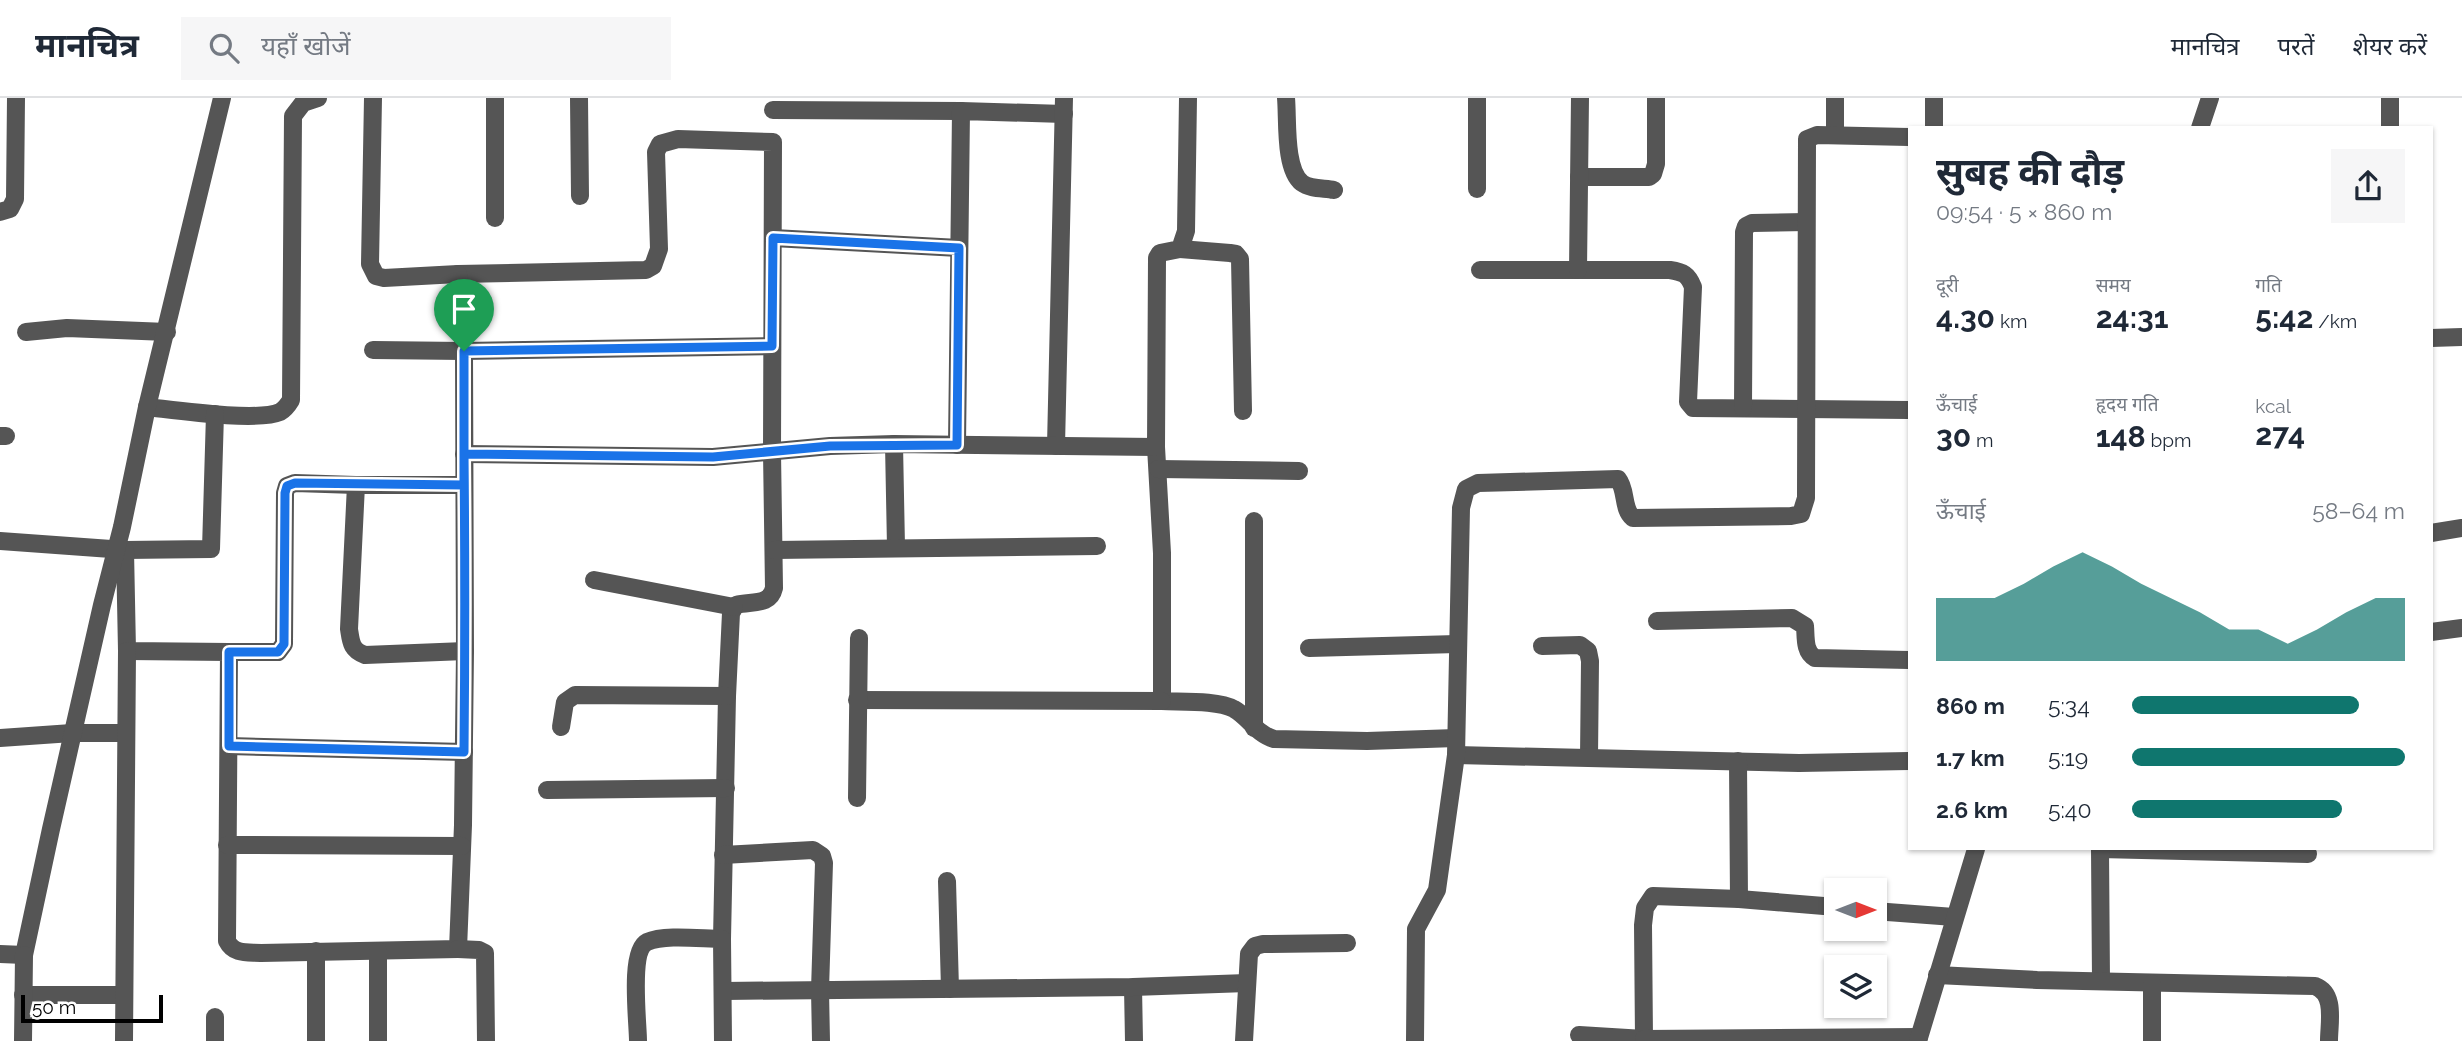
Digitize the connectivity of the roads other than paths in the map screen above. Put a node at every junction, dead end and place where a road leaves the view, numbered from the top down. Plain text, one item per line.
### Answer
1 (16, 98) edge
2 (222, 98) edge
3 (318, 98) edge
4 (373, 98) edge
5 (495, 98) edge
6 (579, 98) edge
7 (1188, 98) edge
8 (1286, 98) edge
9 (1477, 98) edge
10 (1580, 98) edge
11 (1657, 98) edge
12 (1835, 98) edge
13 (1934, 98) edge
14 (2210, 98) edge
15 (2390, 98) edge
16 (773, 104) edge
17 (1064, 106) edge
18 (961, 111) junction
19 (1934, 126) edge
20 (2201, 126) edge
21 (2390, 126) edge
22 (1835, 135) junction
23 (1908, 137) edge
24 (773, 142) junction
25 (1579, 177) junction
26 (1477, 189) dead end
27 (1334, 190) dead end
28 (580, 196) dead end
29 (0, 212) edge
30 (495, 218) dead end
31 (1806, 222) junction
32 (773, 238) junction
33 (959, 248) junction
34 (1180, 249) junction
35 (1480, 270) dead end
36 (1578, 270) junction
37 (458, 274) junction
38 (26, 331) dead end
39 (167, 332) junction
40 (2462, 337) edge
41 (2433, 338) edge
42 (772, 346) junction
43 (373, 350) dead end
44 (464, 351) junction
45 (147, 407) junction
46 (1743, 408) junction
47 (1805, 409) junction
48 (1908, 410) edge
49 (1243, 411) dead end
50 (215, 414) junction
51 (894, 444) junction
52 (957, 445) junction
53 (1056, 446) junction
54 (1156, 447) junction
55 (772, 452) junction
56 (464, 454) junction
57 (1158, 469) junction
58 (1299, 471) dead end
59 (356, 485) junction
60 (464, 485) junction
61 (1254, 521) dead end
62 (2462, 528) edge
63 (2433, 533) edge
64 (0, 541) edge
65 (1097, 546) dead end
66 (896, 547) junction
67 (120, 550) junction
68 (774, 550) junction
69 (594, 580) dead end
70 (734, 607) junction
71 (1657, 621) dead end
72 (2462, 628) edge
73 (2433, 632) edge
74 (859, 638) dead end
75 (1457, 644) junction
76 (1542, 646) dead end
77 (1309, 648) dead end
78 (127, 651) junction
79 (465, 651) junction
80 (229, 652) junction
81 (1908, 660) edge
82 (727, 696) junction
83 (857, 700) junction
84 (1162, 701) junction
85 (561, 727) dead end
86 (1254, 728) junction
87 (72, 733) junction
88 (126, 733) junction
89 (0, 738) edge
90 (229, 746) junction
91 (1456, 747) junction
92 (464, 752) junction
93 (1589, 757) junction
94 (1738, 761) junction
95 (1908, 761) edge
96 (726, 788) junction
97 (547, 790) dead end
98 (857, 798) dead end
99 (226, 845) junction
100 (462, 846) junction
101 (1976, 850) edge
102 (2100, 850) edge
103 (2201, 850) edge
104 (2308, 854) dead end
105 (723, 855) junction
106 (947, 881) dead end
107 (1740, 899) junction
108 (1824, 906) edge
109 (1887, 912) edge
110 (1954, 917) junction
111 (722, 939) junction
112 (1347, 943) dead end
113 (458, 949) junction
114 (316, 951) junction
115 (378, 951) junction
116 (0, 954) edge
117 (24, 955) junction
118 (1937, 975) junction
119 (2101, 981) junction
120 (1247, 983) junction
121 (2152, 984) junction
122 (1133, 988) junction
123 (950, 989) junction
124 (820, 990) junction
125 (724, 991) junction
126 (23, 995) junction
127 (124, 995) junction
128 (215, 1017) dead end
129 (1579, 1035) dead end
130 (1644, 1039) junction
131 (1919, 1039) edge
132 (23, 1041) edge
133 (124, 1041) edge
134 (215, 1041) edge
135 (316, 1041) edge
136 (378, 1041) edge
137 (486, 1041) edge
138 (638, 1041) edge
139 (723, 1041) edge
140 (821, 1041) edge
141 (1134, 1041) edge
142 (1244, 1041) edge
143 (1415, 1041) edge
144 (2152, 1041) edge
145 (2329, 1041) edge

1 - 29 street
2 - 39 street
3 - 50 street
4 - 37 street
5 - 30 street
6 - 28 street
7 - 34 street
8 - 27 street
9 - 26 street
10 - 25 street
11 - 25 street
12 - 22 street
13 - 19 street
14 - 20 street
15 - 21 street
16 - 18 street
16 - 24 street
17 - 18 street
17 - 53 street
18 - 33 street
22 - 23 street
22 - 31 street
24 - 32 street
24 - 37 street
25 - 36 street
31 - 46 street
31 - 47 street
32 - 33 street
32 - 42 street
33 - 52 street
34 - 49 street
34 - 54 street
35 - 36 street
36 - 46 street
37 - 44 street
38 - 39 street
39 - 45 street
40 - 41 street
42 - 44 street
42 - 55 street
43 - 44 street
44 - 56 street
45 - 50 street
45 - 67 street
46 - 47 street
47 - 48 street
47 - 75 street
50 - 67 street
51 - 52 street
51 - 55 street
51 - 66 street
52 - 53 street
53 - 54 street
54 - 57 street
55 - 56 street
55 - 68 street
56 - 60 street
57 - 58 street
57 - 84 street
59 - 60 street
59 - 79 street
59 - 80 street
60 - 79 street
61 - 86 street
62 - 63 street
64 - 67 street
65 - 66 street
66 - 68 street
67 - 78 street
67 - 87 street
68 - 70 street
69 - 70 street
70 - 82 street
71 - 81 street
72 - 73 street
74 - 83 street
75 - 77 street
75 - 91 street
76 - 93 street
78 - 80 street
78 - 88 street
79 - 92 street
80 - 90 street
82 - 85 street
82 - 96 street
83 - 84 street
83 - 98 street
84 - 86 street
86 - 91 street
87 - 88 street
87 - 89 street
87 - 117 street
88 - 127 street
90 - 92 street
90 - 99 street
91 - 93 street
91 - 143 street
92 - 100 street
93 - 94 street
94 - 95 street
94 - 107 street
96 - 97 street
96 - 105 street
99 - 100 street
99 - 114 street
100 - 113 street
101 - 110 street
102 - 119 street
103 - 104 street
105 - 111 street
105 - 124 street
106 - 123 street
107 - 108 street
107 - 130 street
109 - 110 street
110 - 118 street
111 - 125 street
111 - 138 street
112 - 120 street
113 - 115 street
113 - 137 street
114 - 115 street
114 - 135 street
115 - 136 street
116 - 117 street
117 - 126 street
118 - 119 street
118 - 131 street
119 - 121 street
120 - 122 street
120 - 142 street
121 - 144 street
121 - 145 street
122 - 123 street
122 - 141 street
123 - 124 street
124 - 125 street
124 - 140 street
125 - 139 street
126 - 127 street
126 - 132 street
127 - 133 street
128 - 134 street
129 - 130 street
130 - 131 street

